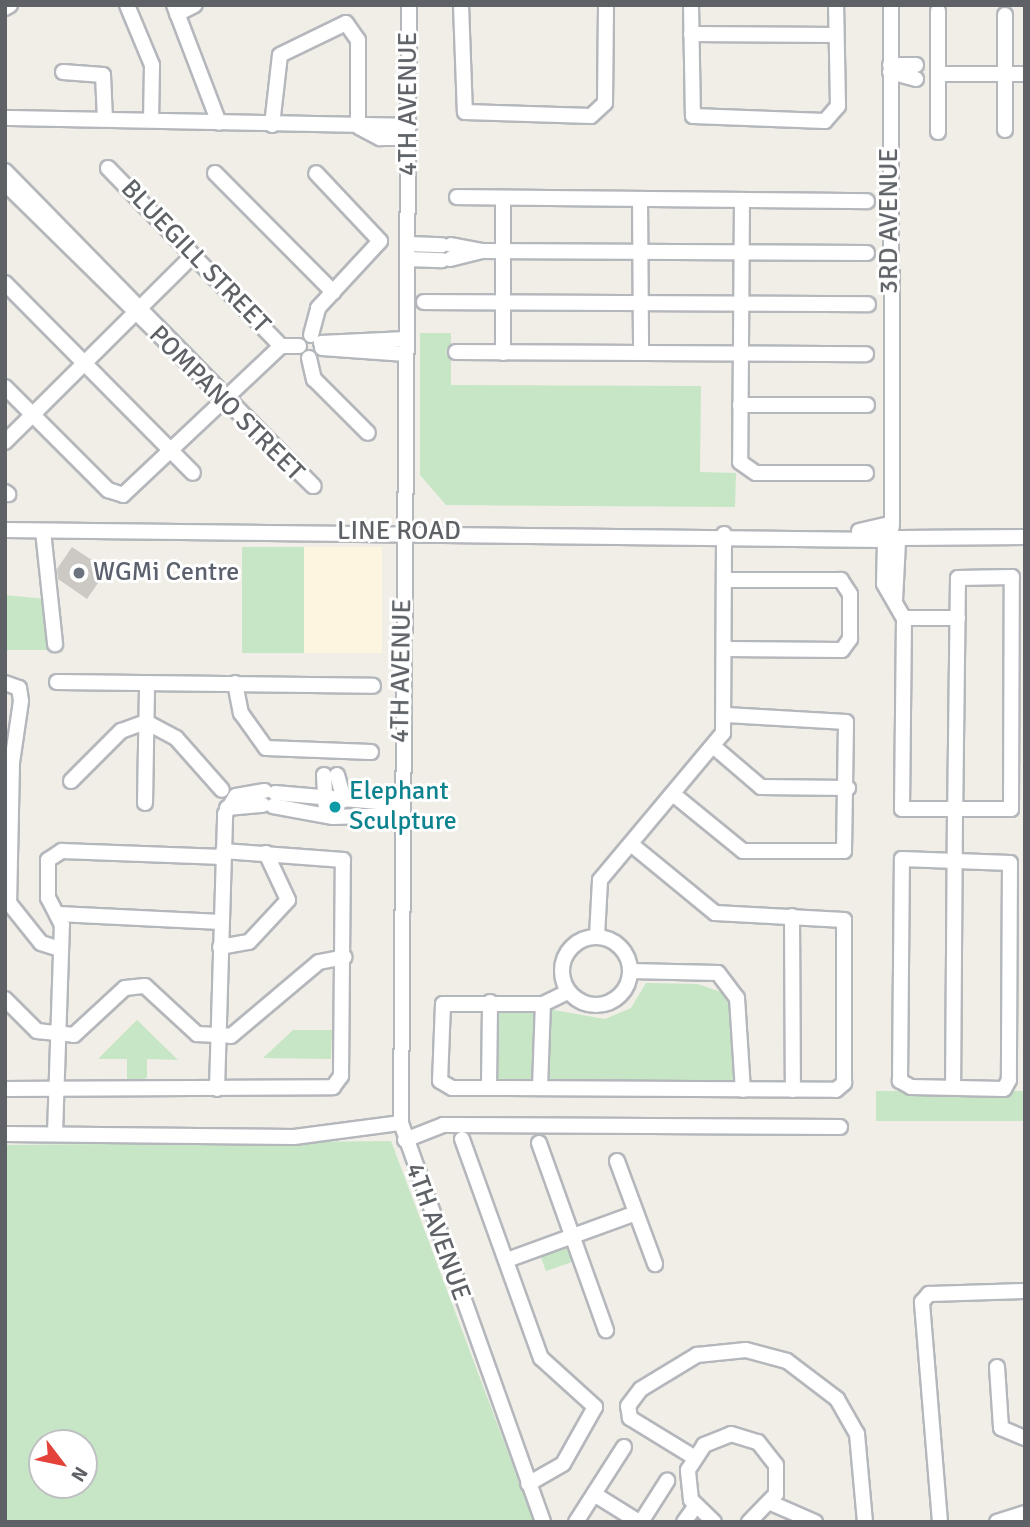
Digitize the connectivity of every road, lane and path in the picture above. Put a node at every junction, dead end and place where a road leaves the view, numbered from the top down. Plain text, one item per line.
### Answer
1 (10, 5) edge
2 (127, 5) edge
3 (195, 5) edge
4 (409, 5) edge
5 (461, 5) edge
6 (606, 5) edge
7 (691, 5) edge
8 (836, 5) edge
9 (891, 5) edge
10 (5, 8) edge
11 (176, 9) edge
12 (938, 11) dead end
13 (1005, 15) dead end
14 (691, 34) junction
15 (836, 35) junction
16 (890, 69) junction
17 (63, 72) dead end
18 (928, 72) junction
19 (1005, 74) junction
20 (1025, 74) edge
21 (5, 118) edge
22 (105, 119) junction
23 (151, 120) junction
24 (219, 123) junction
25 (272, 125) junction
26 (358, 126) junction
27 (1005, 130) dead end
28 (409, 132) junction
29 (938, 132) dead end
30 (108, 168) dead end
31 (5, 171) edge
32 (215, 173) dead end
33 (316, 173) dead end
34 (5, 183) edge
35 (26, 196) junction
36 (457, 197) dead end
37 (503, 198) junction
38 (640, 199) junction
39 (742, 200) junction
40 (867, 201) dead end
41 (503, 251) junction
42 (409, 252) junction
43 (640, 252) junction
44 (741, 252) junction
45 (867, 253) dead end
46 (193, 255) junction
47 (5, 283) edge
48 (333, 292) junction
49 (424, 302) dead end
50 (503, 302) junction
51 (640, 303) junction
52 (741, 304) junction
53 (867, 304) dead end
54 (138, 308) junction
55 (318, 342) junction
56 (281, 346) junction
57 (299, 346) junction
58 (406, 346) junction
59 (456, 352) dead end
60 (503, 353) junction
61 (641, 353) junction
62 (740, 354) junction
63 (866, 354) dead end
64 (309, 358) junction
65 (84, 362) junction
66 (5, 387) edge
67 (226, 399) junction
68 (740, 405) junction
69 (867, 405) dead end
70 (33, 415) junction
71 (368, 433) dead end
72 (5, 442) edge
73 (172, 452) junction
74 (294, 467) dead end
75 (193, 473) dead end
76 (866, 473) dead end
77 (5, 530) edge
78 (43, 531) junction
79 (404, 531) junction
80 (724, 534) junction
81 (889, 535) junction
82 (1025, 537) edge
83 (726, 580) junction
84 (904, 618) junction
85 (958, 618) junction
86 (55, 644) dead end
87 (726, 649) junction
88 (57, 682) dead end
89 (5, 683) edge
90 (147, 683) junction
91 (236, 683) junction
92 (373, 687) dead end
93 (726, 715) junction
94 (146, 722) junction
95 (713, 746) junction
96 (371, 752) dead end
97 (331, 764) junction
98 (71, 781) dead end
99 (848, 788) junction
100 (222, 790) dead end
101 (673, 794) junction
102 (269, 799) junction
103 (324, 799) junction
104 (344, 800) junction
105 (145, 803) dead end
106 (401, 809) junction
107 (955, 809) junction
108 (333, 817) junction
109 (631, 844) junction
110 (8, 845) edge
111 (266, 853) junction
112 (223, 854) junction
113 (955, 861) junction
114 (58, 914) junction
115 (792, 916) junction
116 (221, 922) junction
117 (597, 936) junction
118 (220, 947) junction
119 (60, 949) junction
120 (345, 957) junction
121 (630, 971) junction
122 (568, 992) junction
123 (5, 999) edge
124 (490, 1002) junction
125 (543, 1004) junction
126 (57, 1033) junction
127 (217, 1036) junction
128 (953, 1086) junction
129 (489, 1088) junction
130 (540, 1088) junction
131 (5, 1089) edge
132 (56, 1089) junction
133 (216, 1089) junction
134 (743, 1090) junction
135 (793, 1090) junction
136 (401, 1123) junction
137 (840, 1127) dead end
138 (5, 1134) edge
139 (55, 1134) junction
140 (462, 1139) dead end
141 (405, 1140) junction
142 (539, 1143) dead end
143 (617, 1161) dead end
144 (636, 1213) junction
145 (571, 1236) junction
146 (507, 1260) junction
147 (655, 1264) dead end
148 (1025, 1291) edge
149 (606, 1330) dead end
150 (997, 1367) dead end
151 (1025, 1438) edge
152 (624, 1447) dead end
153 (692, 1456) junction
154 (667, 1481) dead end
155 (529, 1487) junction
156 (594, 1494) junction
157 (771, 1503) junction
158 (695, 1507) junction
159 (1025, 1513) edge
160 (542, 1522) edge
161 (576, 1522) edge
162 (640, 1522) edge
163 (684, 1522) edge
164 (714, 1522) edge
165 (749, 1522) edge
166 (815, 1522) edge
167 (865, 1522) edge
168 (940, 1522) edge
169 (997, 1522) edge

1 - 10 street
2 - 23 street
3 - 11 street
4 - 28 street, 4TH AVENUE
5 - 6 street
7 - 14 street
8 - 15 street
9 - 16 street, 3RD AVENUE
11 - 24 street
12 - 18 street
13 - 19 street
14 - 15 street
14 - 15 street
16 - 18 street
16 - 81 street, 3RD AVENUE
17 - 22 street
18 - 19 street
18 - 29 street
19 - 20 street
19 - 27 street
21 - 22 street
22 - 23 street
23 - 24 street
24 - 25 street
25 - 26 street
25 - 26 street
26 - 28 street
28 - 42 street, 4TH AVENUE
30 - 46 street, BLUEGILL STREET
31 - 35 street, POMPANO STREET
32 - 48 street
33 - 48 street
34 - 35 street, POMPANO STREET
35 - 54 street, POMPANO STREET
36 - 37 street
37 - 38 street
37 - 41 street
38 - 39 street
38 - 43 street
39 - 40 street
39 - 44 street
41 - 42 street
41 - 43 street
41 - 50 street
42 - 58 street, 4TH AVENUE
43 - 44 street
43 - 51 street
44 - 45 street
44 - 52 street
46 - 54 street
46 - 56 street, BLUEGILL STREET
47 - 65 street
48 - 55 street
49 - 50 street
50 - 51 street
50 - 60 street
51 - 52 street
51 - 61 street
52 - 53 street
52 - 62 street
54 - 65 street
54 - 67 street, POMPANO STREET
55 - 57 street
55 - 58 street
55 - 64 street
56 - 57 street
56 - 67 street
57 - 64 street
58 - 79 street, 4TH AVENUE
59 - 60 street
60 - 61 street
61 - 62 street
62 - 63 street
62 - 68 street
64 - 71 street
65 - 70 street
65 - 73 street
66 - 70 street
67 - 73 street
67 - 74 street, POMPANO STREET
68 - 69 street
68 - 76 street
70 - 72 street
70 - 73 street
73 - 75 street
77 - 78 street, LINE ROAD
78 - 79 street, LINE ROAD
78 - 86 street
79 - 80 street, LINE ROAD
79 - 106 street, 4TH AVENUE
80 - 81 street, LINE ROAD
80 - 83 street
81 - 82 street, LINE ROAD
81 - 84 street, 3RD AVENUE
83 - 87 street
83 - 87 street
84 - 85 street
84 - 107 street
85 - 107 street
85 - 107 street
87 - 93 street
88 - 90 street
89 - 110 street
90 - 91 street
90 - 94 street
91 - 92 street
91 - 97 street
93 - 95 street
93 - 99 street
94 - 98 street
94 - 100 street
94 - 105 street
95 - 99 street
95 - 101 street
96 - 97 street
97 - 103 street
97 - 104 street
99 - 101 street
101 - 109 street
102 - 103 street
102 - 108 street
102 - 112 street
103 - 104 street
103 - 108 street
104 - 106 street
106 - 108 street
106 - 136 street, 4TH AVENUE
107 - 113 street
109 - 115 street
109 - 117 street
110 - 119 street
111 - 112 street
111 - 118 street
111 - 120 street
112 - 114 street
112 - 116 street
113 - 128 street
113 - 128 street
113 - 128 street
114 - 116 street
114 - 119 street
115 - 135 street
115 - 135 street
116 - 118 street
117 - 121 street
117 - 122 street
118 - 127 street
119 - 126 street
120 - 127 street
120 - 133 street
121 - 122 street
121 - 134 street
122 - 125 street
123 - 126 street
124 - 125 street
124 - 129 street
124 - 129 street
125 - 130 street
126 - 127 street
126 - 132 street
127 - 133 street
129 - 130 street
130 - 134 street
131 - 132 street
132 - 133 street
132 - 139 street
134 - 135 street
136 - 139 street
136 - 141 street, 4TH AVENUE
137 - 141 street
138 - 139 street
140 - 146 street
141 - 155 street, 4TH AVENUE
142 - 145 street
143 - 144 street
144 - 145 street
144 - 147 street
145 - 146 street
145 - 149 street
146 - 155 street
148 - 168 street
150 - 151 street
152 - 156 street
153 - 157 street
153 - 158 street
153 - 167 street
154 - 162 street
155 - 160 street, 4TH AVENUE
156 - 161 street
156 - 162 street
157 - 165 street
157 - 166 street
158 - 163 street
158 - 164 street
159 - 169 street

